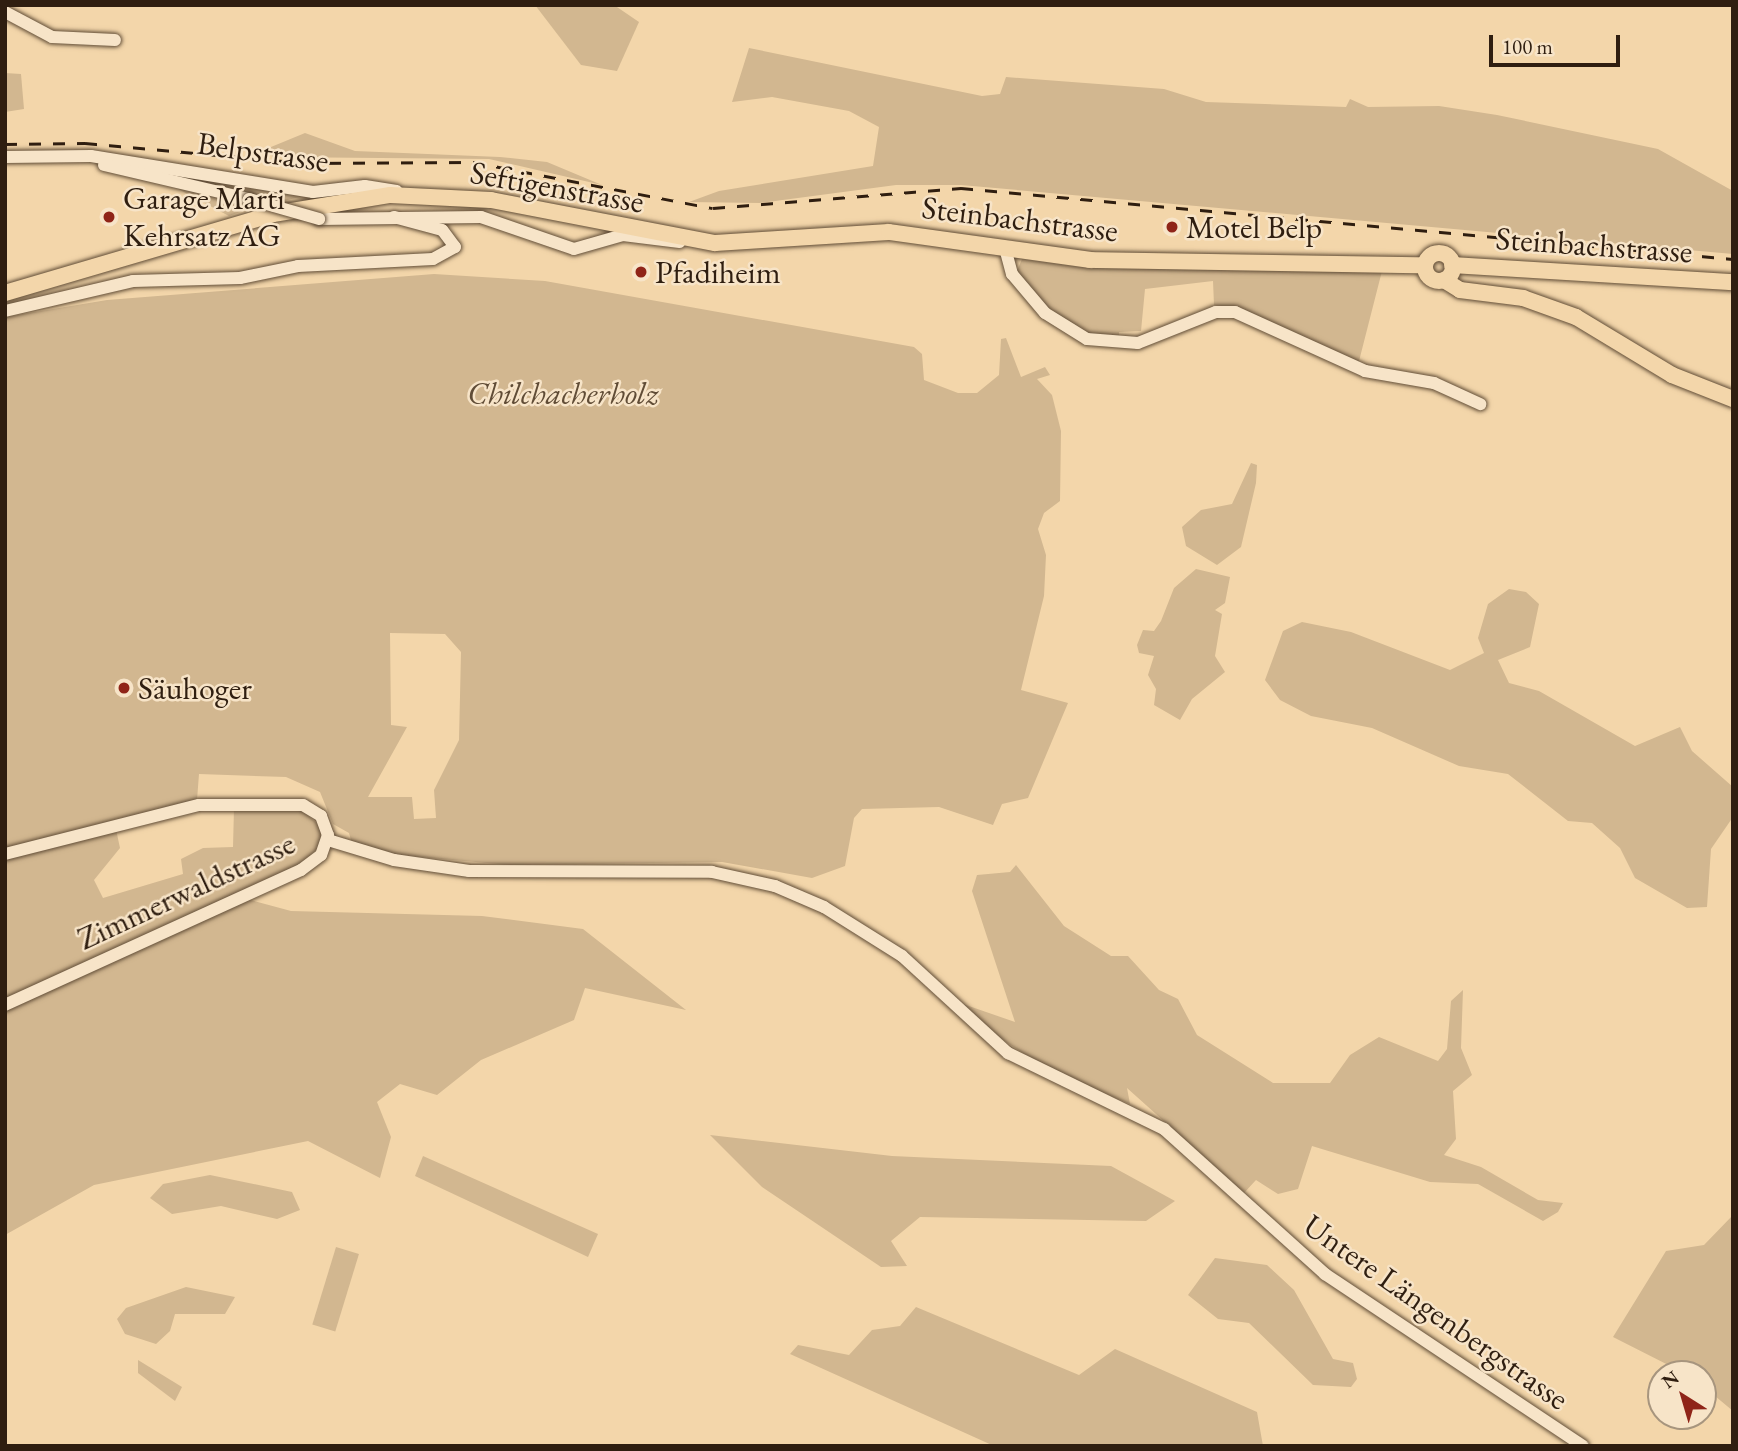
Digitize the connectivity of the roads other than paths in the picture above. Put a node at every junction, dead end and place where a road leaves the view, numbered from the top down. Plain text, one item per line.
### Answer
1 (5, 12) edge
2 (115, 40) dead end
3 (66, 155) junction
4 (5, 157) edge
5 (411, 195) junction
6 (394, 217) junction
7 (693, 241) junction
8 (1005, 248) junction
9 (1425, 265) junction
10 (1452, 265) junction
11 (1444, 280) junction
12 (1733, 282) edge
13 (5, 293) edge
14 (5, 311) edge
15 (1733, 399) edge
16 (1480, 404) dead end
17 (328, 839) junction
18 (5, 854) edge
19 (5, 1004) edge
20 (1583, 1446) edge

1 - 2 street
3 - 4 street, Belpstrasse
3 - 5 street, Belpstrasse
3 - 6 street, Belpstrasse, bridge
5 - 7 main road, Seftigenstrasse
5 - 13 main road, Seftigenstrasse
6 - 7 street, Belpstrasse
6 - 14 street
7 - 8 main road, Steinbachstrasse
8 - 9 main road, Steinbachstrasse
8 - 16 street
9 - 10 main road, Steinbachstrasse
9 - 11 main road
10 - 11 main road, Steinbachstrasse
10 - 12 main road, Steinbachstrasse
11 - 15 main road
17 - 18 street, Zimmerwaldstrasse
17 - 19 street, Zimmerwaldstrasse
17 - 20 street, Untere Längenbergstrasse

